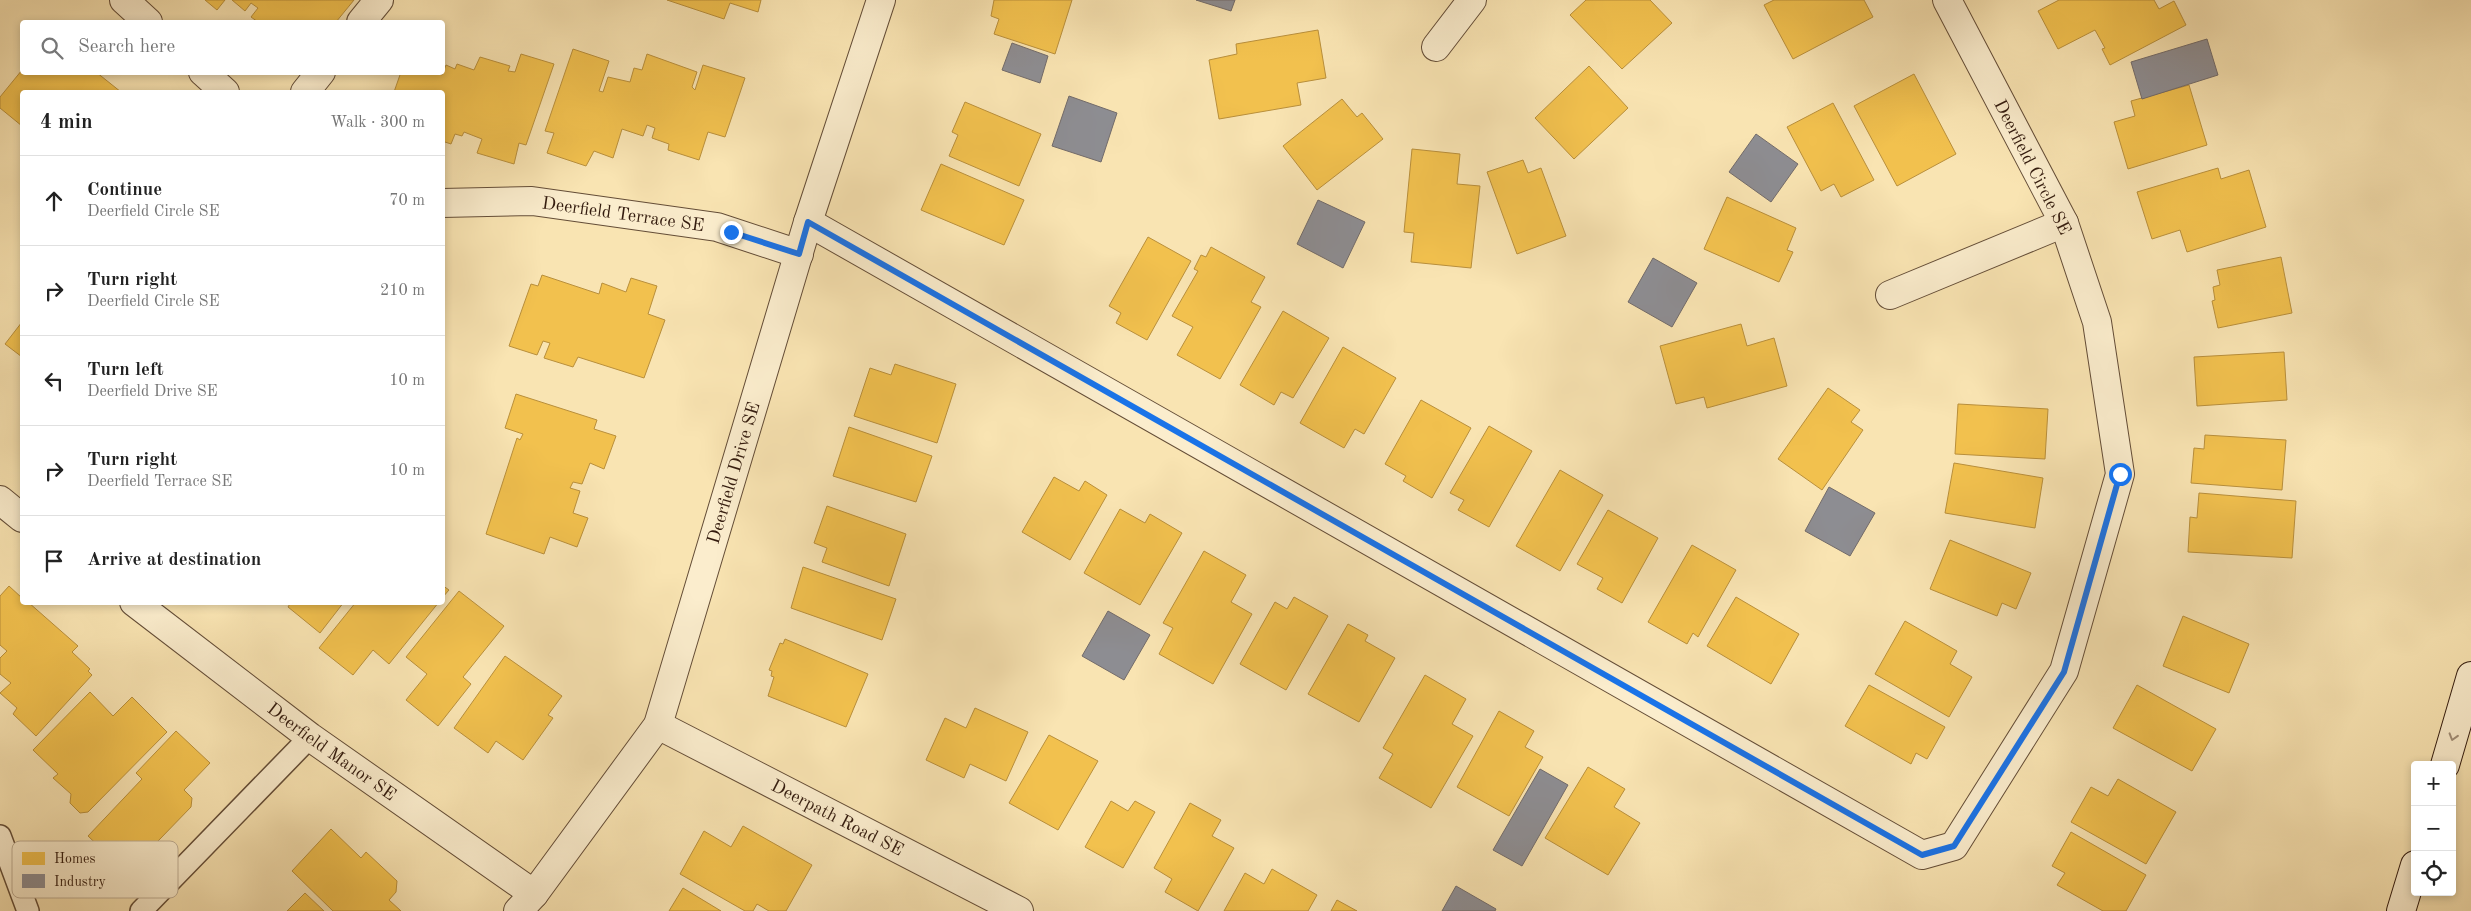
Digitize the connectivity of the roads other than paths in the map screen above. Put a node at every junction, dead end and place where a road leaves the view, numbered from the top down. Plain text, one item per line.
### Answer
1 (124, 0) edge
2 (379, 0) edge
3 (881, 0) edge
4 (1472, 0) edge
5 (1947, 0) edge
6 (146, 20) edge
7 (363, 20) edge
8 (1436, 46) dead end
9 (206, 75) edge
10 (319, 75) edge
11 (223, 90) edge
12 (308, 90) edge
13 (445, 202) edge
14 (808, 222) junction
15 (2064, 223) junction
16 (799, 254) junction
17 (1890, 295) dead end
18 (0, 500) edge
19 (20, 516) edge
20 (138, 605) edge
21 (2471, 676) edge
22 (658, 725) junction
23 (310, 737) junction
24 (2445, 761) edge
25 (0, 836) edge
26 (12, 868) edge
27 (178, 873) edge
28 (2411, 877) edge
29 (23, 898) edge
30 (154, 898) edge
31 (526, 902) edge
32 (28, 911) edge
33 (141, 911) edge
34 (1019, 911) edge
35 (2401, 911) edge

1 - 6 street
2 - 7 street
3 - 14 street, Deerfield Drive SE
4 - 8 street
5 - 15 street, Deerfield Circle SE
9 - 11 street
10 - 12 street
13 - 16 street, Deerfield Terrace SE
14 - 15 street, Deerfield Circle SE
14 - 16 street, Deerfield Drive SE
15 - 17 street
16 - 22 street, Deerfield Drive SE
18 - 19 street
20 - 23 street, Deerfield Manor SE
21 -> 24 street
22 - 31 street, Deerfield Drive SE
22 - 34 street, Deerpath Road SE
23 - 27 lane
23 - 31 street, Deerfield Manor SE
25 - 26 lane
28 - 35 street
29 - 32 lane
30 - 33 lane

